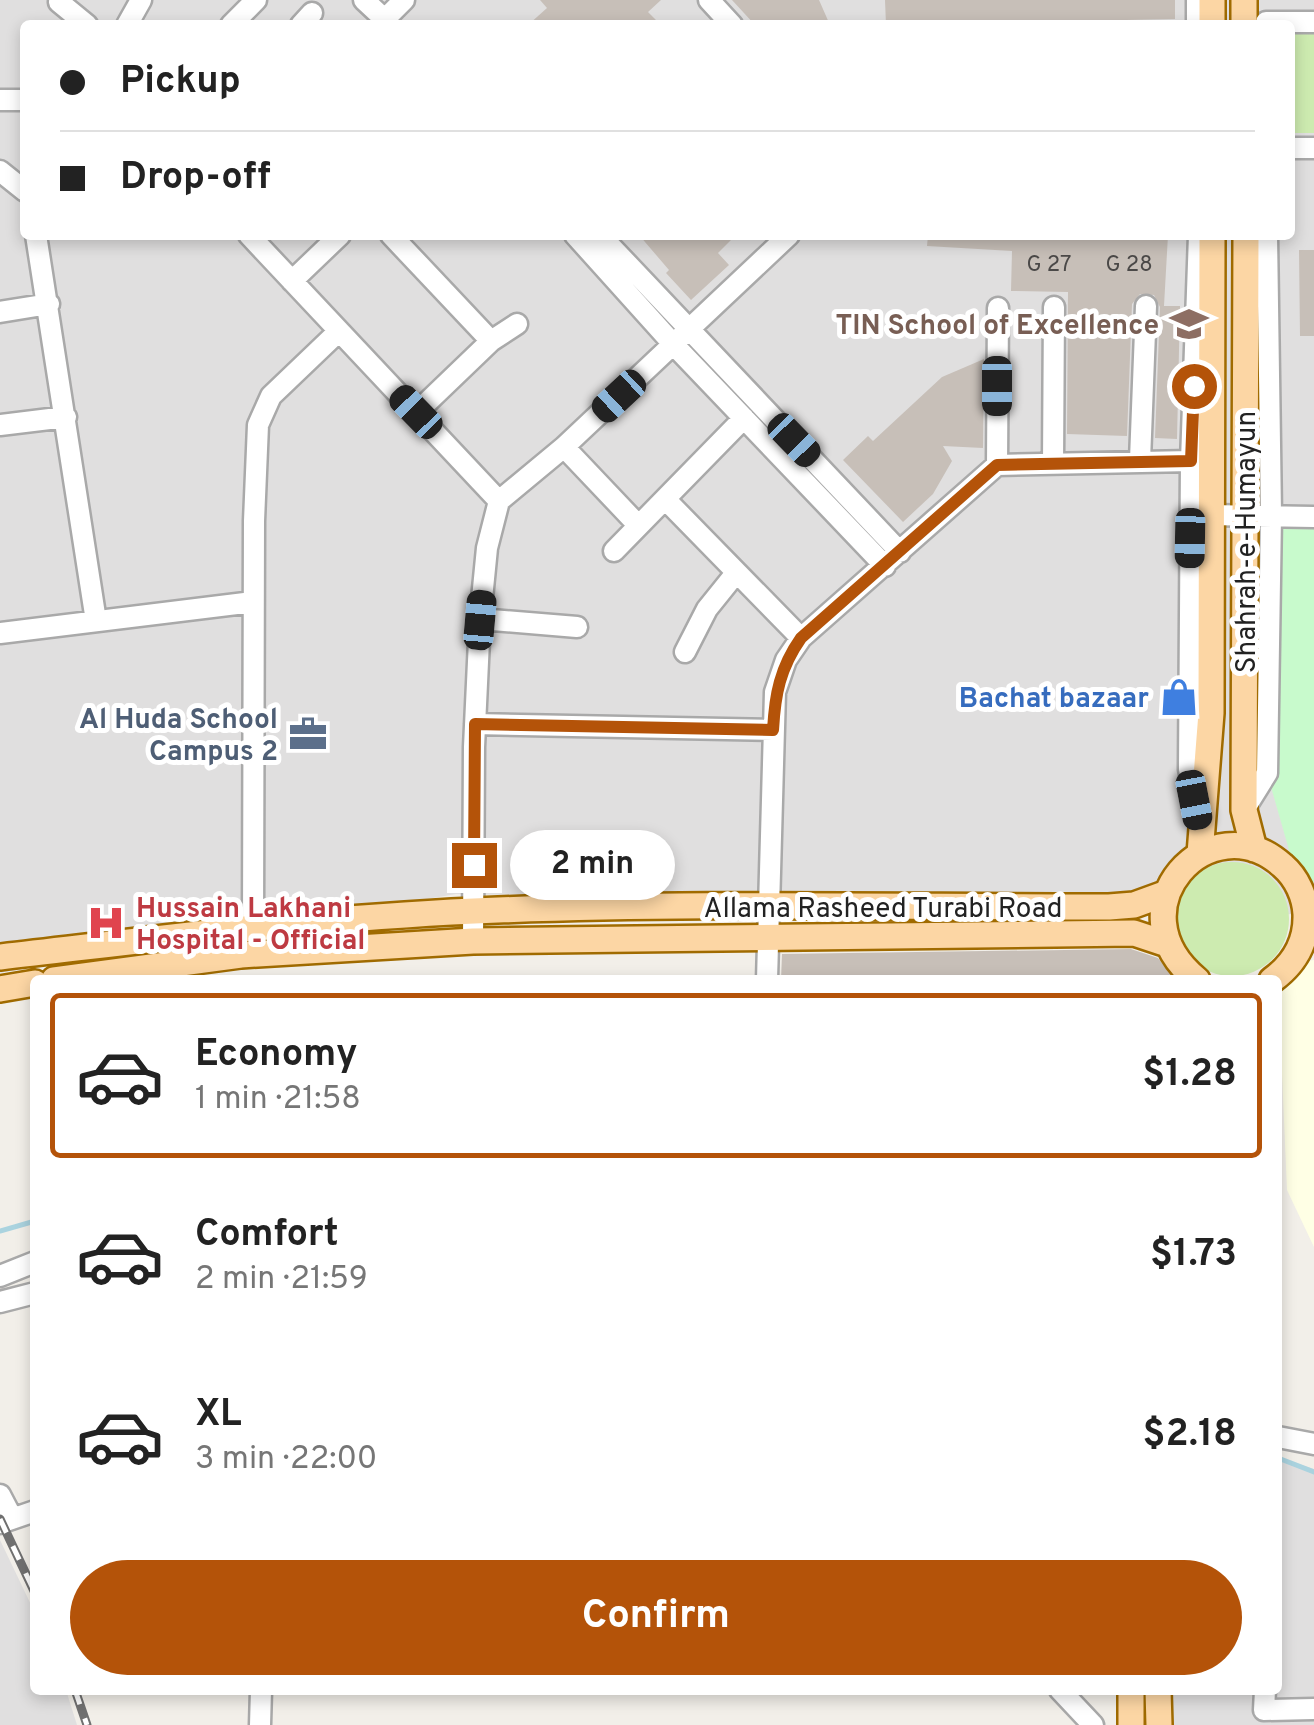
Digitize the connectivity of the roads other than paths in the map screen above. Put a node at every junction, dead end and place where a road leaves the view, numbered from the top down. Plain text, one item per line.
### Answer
1 (256, 0) edge
2 (709, 0) edge
3 (59, 2) edge
4 (80, 20) edge
5 (236, 20) edge
6 (727, 20) edge
7 (0, 171) edge
8 (20, 187) edge
9 (37, 240) edge
10 (254, 240) edge
11 (335, 240) edge
12 (396, 240) edge
13 (579, 240) edge
14 (605, 240) edge
15 (784, 240) edge
16 (1199, 240) edge
17 (1212, 240) edge
18 (1246, 240) edge
19 (1267, 240) edge
20 (292, 281) junction
21 (49, 304) junction
22 (1146, 306) dead end
23 (1054, 307) dead end
24 (998, 308) dead end
25 (0, 312) edge
26 (517, 324) dead end
27 (689, 329) junction
28 (339, 331) junction
29 (491, 342) junction
30 (674, 344) junction
31 (416, 412) junction
32 (66, 417) junction
33 (744, 418) junction
34 (0, 426) edge
35 (564, 447) junction
36 (1140, 460) junction
37 (1191, 461) junction
38 (1053, 463) junction
39 (997, 465) junction
40 (500, 500) junction
41 (666, 500) junction
42 (1211, 515) junction
43 (1258, 516) junction
44 (1314, 517) edge
45 (638, 525) junction
46 (614, 551) dead end
47 (892, 559) junction
48 (736, 573) junction
49 (253, 602) junction
50 (480, 620) junction
51 (96, 621) junction
52 (578, 627) dead end
53 (0, 633) edge
54 (801, 638) junction
55 (685, 652) dead end
56 (475, 724) junction
57 (773, 730) junction
58 (1200, 843) junction
59 (1254, 849) junction
60 (1167, 893) junction
61 (772, 905) junction
62 (1310, 909) edge
63 (473, 911) junction
64 (317, 923) junction
65 (253, 928) junction
66 (770, 937) junction
67 (472, 941) junction
68 (196, 948) junction
69 (320, 950) junction
70 (0, 957) edge
71 (1180, 967) edge
72 (1292, 968) edge
73 (76, 975) edge
74 (767, 975) edge
75 (30, 984) edge
76 (0, 989) edge
77 (30, 1264) edge
78 (0, 1276) edge
79 (30, 1294) edge
80 (0, 1302) edge
81 (1282, 1438) edge
82 (1314, 1444) edge
83 (0, 1495) edge
84 (30, 1513) edge
85 (6, 1521) edge
86 (261, 1695) edge
87 (1065, 1695) edge
88 (1130, 1695) edge
89 (1158, 1695) edge
90 (1264, 1695) edge
91 (1314, 1709) edge
92 (260, 1725) edge
93 (1093, 1725) edge
94 (1131, 1725) edge
95 (1159, 1725) edge

1 - 5 street
2 - 6 street
3 - 4 street
7 - 8 street
9 - 21 street
10 - 20 street
11 - 20 street
12 - 29 street
13 - 30 street
14 - 27 street
15 - 27 street
16 - 37 street
17 - 42 main road, Shahrah-e-Humayun
18 - 43 main road, Shahrah-e-Humayun
19 - 43 street
20 - 28 street
21 - 25 street
21 - 32 street
22 - 36 street
23 - 38 street
24 - 39 street
26 - 29 street
27 - 30 street
27 - 47 street
28 - 31 street
28 - 49 street
29 - 31 street
30 - 33 street
30 - 35 street
31 - 40 street
32 - 34 street
32 - 51 street
33 - 41 street
33 - 47 street
35 - 40 street
35 - 45 street
36 - 37 street
36 - 38 street
37 - 58 street
38 - 39 street
39 - 47 street
40 - 50 street
41 - 45 street
41 - 48 street
42 - 43 street
42 - 58 main road, Shahrah-e-Humayun
43 - 44 street
43 - 59 main road, Shahrah-e-Humayun
45 - 46 street
47 - 54 street
48 - 54 street
48 - 55 street
49 - 51 street
49 - 65 street
50 - 52 street
50 - 56 street
51 - 53 street
54 - 57 street
56 - 57 street
56 - 63 street
57 - 61 street
58 - 59 main road
58 - 60 main road
59 - 62 main road
60 - 61 main road, Allama Rasheed Turabi Road
60 - 71 main road
61 - 63 main road, Allama Rasheed Turabi Road
61 - 66 street
62 - 72 main road
63 - 64 main road, Allama Rasheed Turabi Road
63 - 67 street
64 - 65 main road, Allama Rasheed Turabi Road
64 - 69 main road
65 - 68 main road, Allama Rasheed Turabi Road
66 - 67 main road, Allama Rasheed Turabi Road
66 - 71 main road, Allama Rasheed Turabi Road
66 - 74 street
67 - 69 main road, Allama Rasheed Turabi Road
68 - 69 main road, Allama Rasheed Turabi Road
68 - 70 main road, Allama Rasheed Turabi Road
68 - 73 main road, Allama Rasheed Turabi Road
75 - 76 main road
77 - 78 street
79 - 80 street
81 - 82 street
83 - 85 street
84 - 85 street
86 - 92 street
87 - 93 street
88 - 94 main road
89 - 95 main road
90 - 91 street

